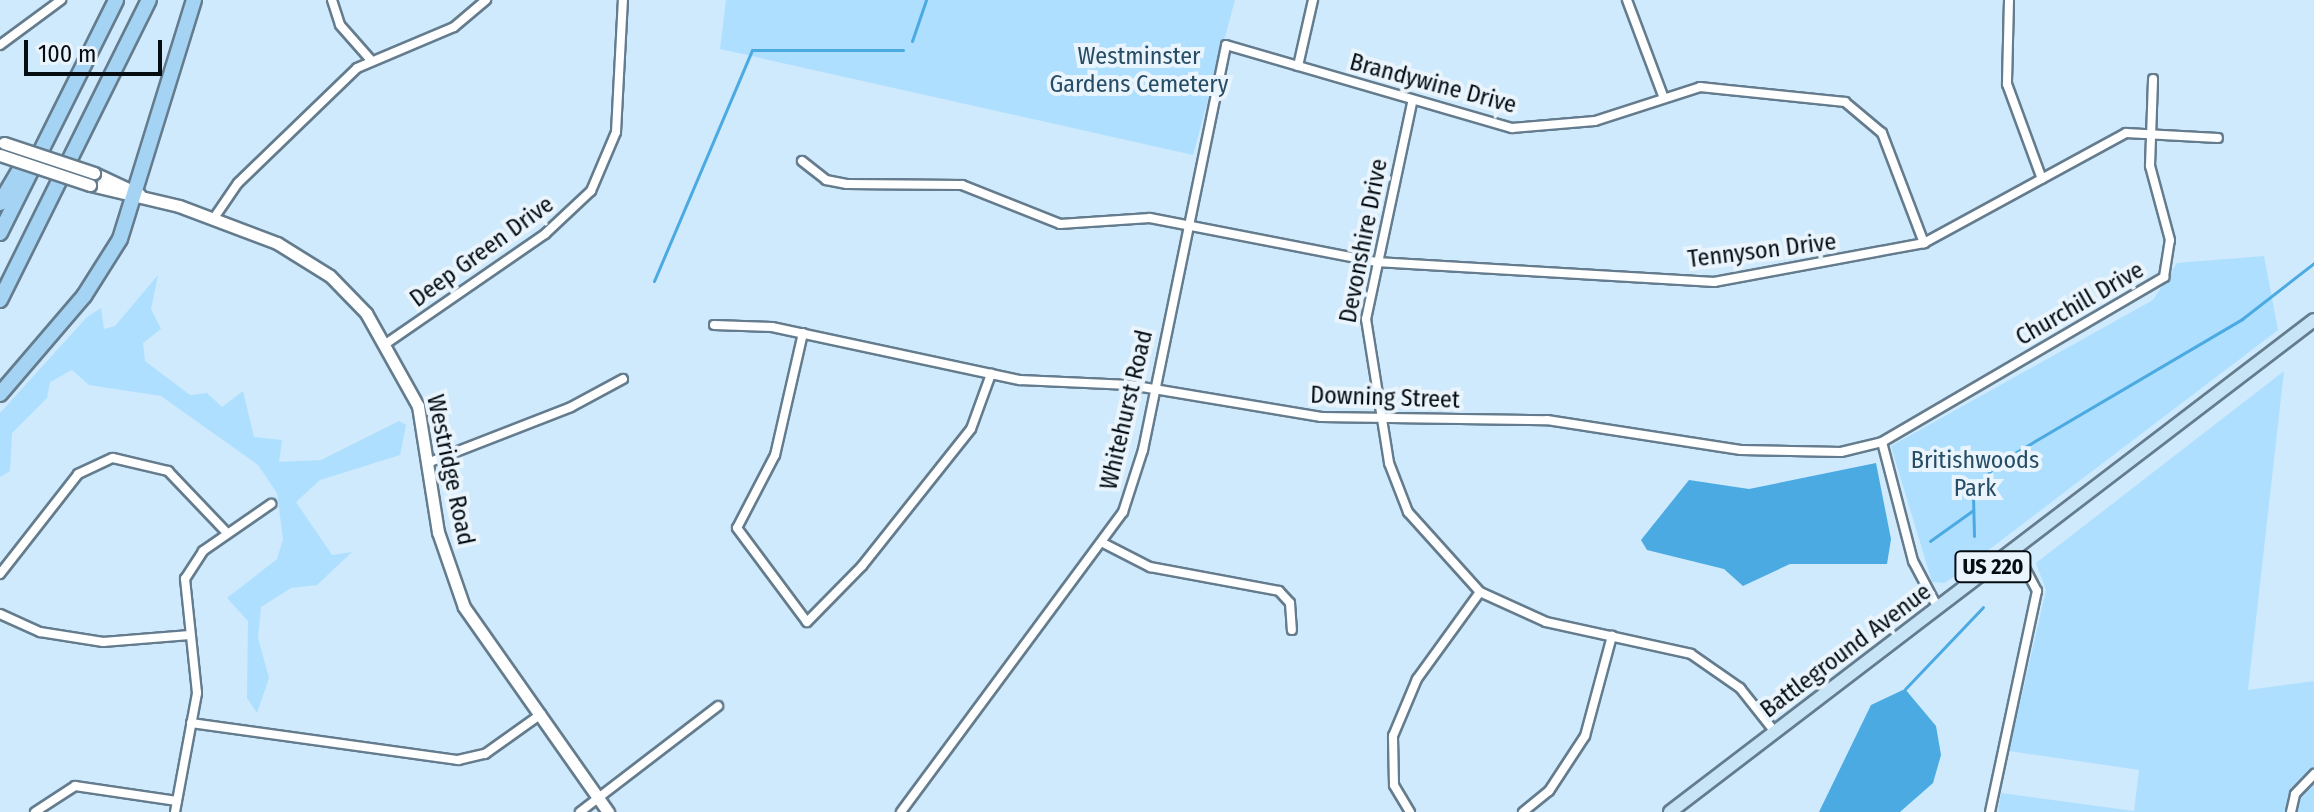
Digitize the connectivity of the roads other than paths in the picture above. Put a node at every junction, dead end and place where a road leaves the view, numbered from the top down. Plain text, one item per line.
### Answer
1 (61, 0) edge
2 (116, 0) edge
3 (149, 0) edge
4 (194, 0) edge
5 (332, 0) edge
6 (486, 0) edge
7 (623, 0) edge
8 (1313, 0) edge
9 (1627, 0) edge
10 (2009, 0) edge
11 (0, 45) edge
12 (1226, 45) joint
13 (370, 59) junction
14 (1298, 66) junction
15 (2153, 79) dead end
16 (1663, 96) junction
17 (1412, 103) junction
18 (49, 131) junction
19 (2149, 133) junction
20 (2218, 138) dead end
21 (2, 143) edge
22 (0, 155) edge
23 (802, 161) dead end
24 (92, 179) junction
25 (2042, 179) junction
26 (139, 194) junction
27 (0, 203) edge
28 (214, 218) junction
29 (1186, 228) junction
30 (0, 233) edge
31 (1924, 243) junction
32 (1376, 262) junction
33 (0, 300) edge
34 (2314, 320) edge
35 (714, 325) dead end
36 (803, 333) junction
37 (387, 343) junction
38 (991, 374) junction
39 (623, 379) dead end
40 (1155, 390) junction
41 (0, 394) edge
42 (1380, 421) junction
43 (1882, 442) junction
44 (430, 462) junction
45 (271, 504) dead end
46 (226, 532) junction
47 (1105, 544) junction
48 (2015, 549) junction
49 (0, 574) edge
50 (1480, 592) junction
51 (1938, 608) junction
52 (0, 614) edge
53 (1292, 630) dead end
54 (190, 635) junction
55 (1612, 636) junction
56 (718, 706) dead end
57 (541, 714) junction
58 (191, 723) junction
59 (1775, 732) junction
60 (2314, 774) edge
61 (598, 798) junction
62 (177, 801) junction
63 (35, 812) edge
64 (175, 812) edge
65 (580, 812) edge
66 (608, 812) edge
67 (901, 812) edge
68 (1410, 812) edge
69 (1523, 812) edge
70 (1670, 812) edge
71 (1990, 812) edge
72 (2291, 812) edge

1 - 11 street
2 - 18 highway
3 - 33 highway
4 - 26 highway
5 - 13 street
6 - 13 street
7 - 37 street, Deep Green Drive
8 - 14 street
9 - 16 street
10 - 25 street
12 - 14 street, Brandywine Drive
12 - 29 street, Whitehurst Road
13 - 28 street
14 - 17 street, Brandywine Drive
15 - 19 street, Churchill Drive
16 - 17 street, Brandywine Drive
16 - 31 street, Brandywine Drive
17 - 32 street, Devonshire Drive
18 - 27 highway
18 - 30 highway
19 - 20 street, Tennyson Drive
19 - 25 street, Tennyson Drive
19 - 43 street, Churchill Drive
21 - 24 main road, Westridge Road, bridge
22 - 24 main road, Westridge Road, bridge
23 - 29 street, Tennyson Drive
24 - 26 main road, Westridge Road
25 - 31 street, Tennyson Drive
26 - 28 main road, Westridge Road
26 - 41 highway
28 - 37 main road, Westridge Road
29 - 32 street, Tennyson Drive
29 - 40 street, Whitehurst Road
31 - 32 street, Tennyson Drive
32 - 42 street, Devonshire Drive
34 - 48 main road, Battleground Avenue / US 220
35 - 36 street, Downing Street
36 - 38 street, Downing Street
36 - 38 street
37 - 44 main road, Westridge Road
38 - 40 street, Downing Street
39 - 44 street
40 - 42 street, Downing Street
40 - 47 street, Whitehurst Road
42 - 43 street, Downing Street
42 - 50 street, Devonshire Drive
43 - 51 street
44 - 57 main road, Westridge Road
45 - 46 street
46 - 49 street
46 - 54 street
47 - 53 street
47 - 67 street, Whitehurst Road
48 - 51 main road, Battleground Avenue / US 220
48 - 71 street
50 - 55 street, Devonshire Drive
50 - 68 street
51 - 59 main road, Battleground Avenue / US 220
52 - 54 street
54 - 58 street
55 - 59 street, Devonshire Drive
55 - 69 street
56 - 61 street
57 - 58 street
57 - 61 main road, Westridge Road
58 - 62 street
59 - 70 main road, Battleground Avenue / US 220
60 - 72 street
61 - 65 street
61 - 66 main road, Westridge Road
62 - 63 street
62 - 64 street

